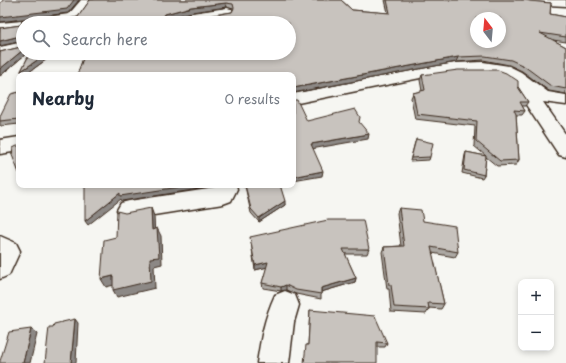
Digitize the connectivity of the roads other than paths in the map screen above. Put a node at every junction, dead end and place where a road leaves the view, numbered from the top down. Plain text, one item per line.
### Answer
1 (87, 0) edge
2 (529, 0) edge
3 (566, 2) edge
4 (226, 12) edge
5 (74, 16) edge
6 (199, 16) edge
7 (16, 25) edge
8 (0, 27) edge
9 (16, 48) edge
10 (0, 51) edge
11 (525, 82) junction
12 (296, 98) edge
13 (566, 100) edge
14 (16, 144) edge
15 (0, 147) edge
16 (566, 150) edge
17 (226, 188) edge
18 (129, 210) dead end
19 (0, 247) edge
20 (0, 267) edge
21 (285, 305) dead end
22 (273, 363) edge

1 - 5 street
2 - 3 street
4 - 6 street
7 - 8 street
9 - 10 street
11 - 12 street
11 - 13 street
11 - 16 street
14 - 15 street
17 - 18 street
19 - 20 street
21 - 22 street

